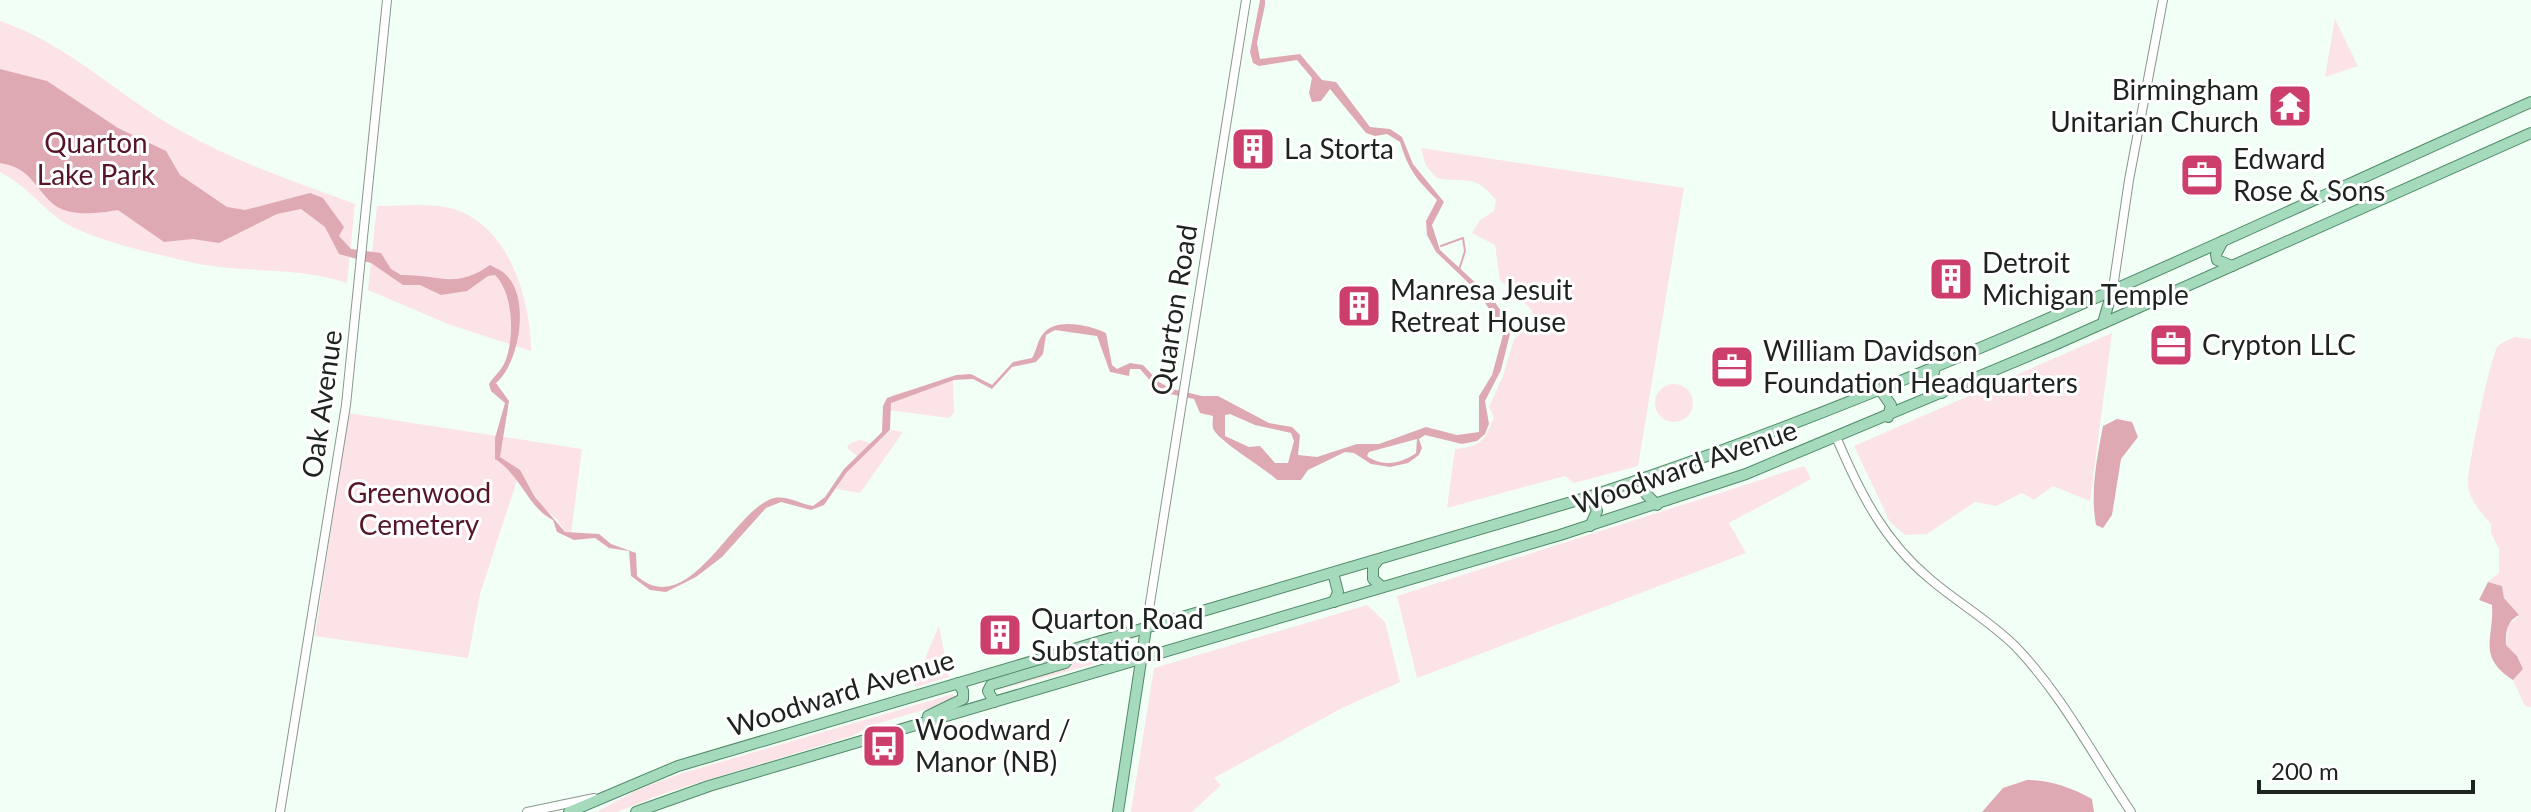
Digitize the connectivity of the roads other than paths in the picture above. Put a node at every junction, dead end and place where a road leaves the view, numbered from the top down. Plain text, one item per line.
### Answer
1 (387, 0) edge
2 (1246, 0) edge
3 (2163, 0) edge
4 (2531, 102) edge
5 (2531, 133) edge
6 (2228, 237) junction
7 (2232, 266) junction
8 (2113, 288) junction
9 (2103, 323) junction
10 (1935, 367) junction
11 (1881, 391) junction
12 (1942, 393) junction
13 (1888, 417) junction
14 (1837, 439) junction
15 (1650, 477) junction
16 (1585, 498) junction
17 (1657, 505) junction
18 (1590, 526) junction
19 (1378, 560) junction
20 (1333, 573) junction
21 (1382, 587) junction
22 (1334, 602) junction
23 (1146, 628) junction
24 (1076, 649) junction
25 (1141, 659) junction
26 (958, 683) junction
27 (994, 702) junction
28 (913, 726) junction
29 (603, 797) junction
30 (280, 812) edge
31 (527, 812) edge
32 (569, 812) edge
33 (636, 812) edge
34 (1118, 812) edge
35 (2131, 812) edge

1 - 30 street, Oak Avenue
2 - 23 street, Quarton Road
3 - 8 street
4 - 6 main road, Woodward Avenue
5 - 7 main road, Woodward Avenue
6 - 7 main road
6 - 8 main road, Woodward Avenue
7 - 9 main road, Woodward Avenue
8 - 9 main road
8 - 10 main road, Woodward Avenue
9 - 12 main road, Woodward Avenue
10 - 11 main road, Woodward Avenue
10 - 12 main road
11 - 13 main road
11 - 15 main road, Woodward Avenue
12 - 13 main road, Woodward Avenue
13 - 14 main road, Woodward Avenue
14 - 17 main road, Woodward Avenue
14 - 35 street
15 - 16 main road, Woodward Avenue
15 - 17 main road
16 - 18 main road
16 - 19 main road, Woodward Avenue
17 - 18 main road, Woodward Avenue
18 - 21 main road, Woodward Avenue
19 - 20 main road, Woodward Avenue
19 - 21 main road
20 - 22 main road
20 - 23 main road, Woodward Avenue
21 - 22 main road, Woodward Avenue
22 - 25 main road, Woodward Avenue
23 - 24 main road, Woodward Avenue
23 - 25 main road
24 - 26 main road, Woodward Avenue
24 - 27 main road
25 - 27 main road, Woodward Avenue
25 - 34 main road
26 - 28 main road
26 - 29 main road, Woodward Avenue
27 - 28 main road, Woodward Avenue
28 - 33 main road, Woodward Avenue
29 - 31 street
29 - 32 main road, Woodward Avenue

